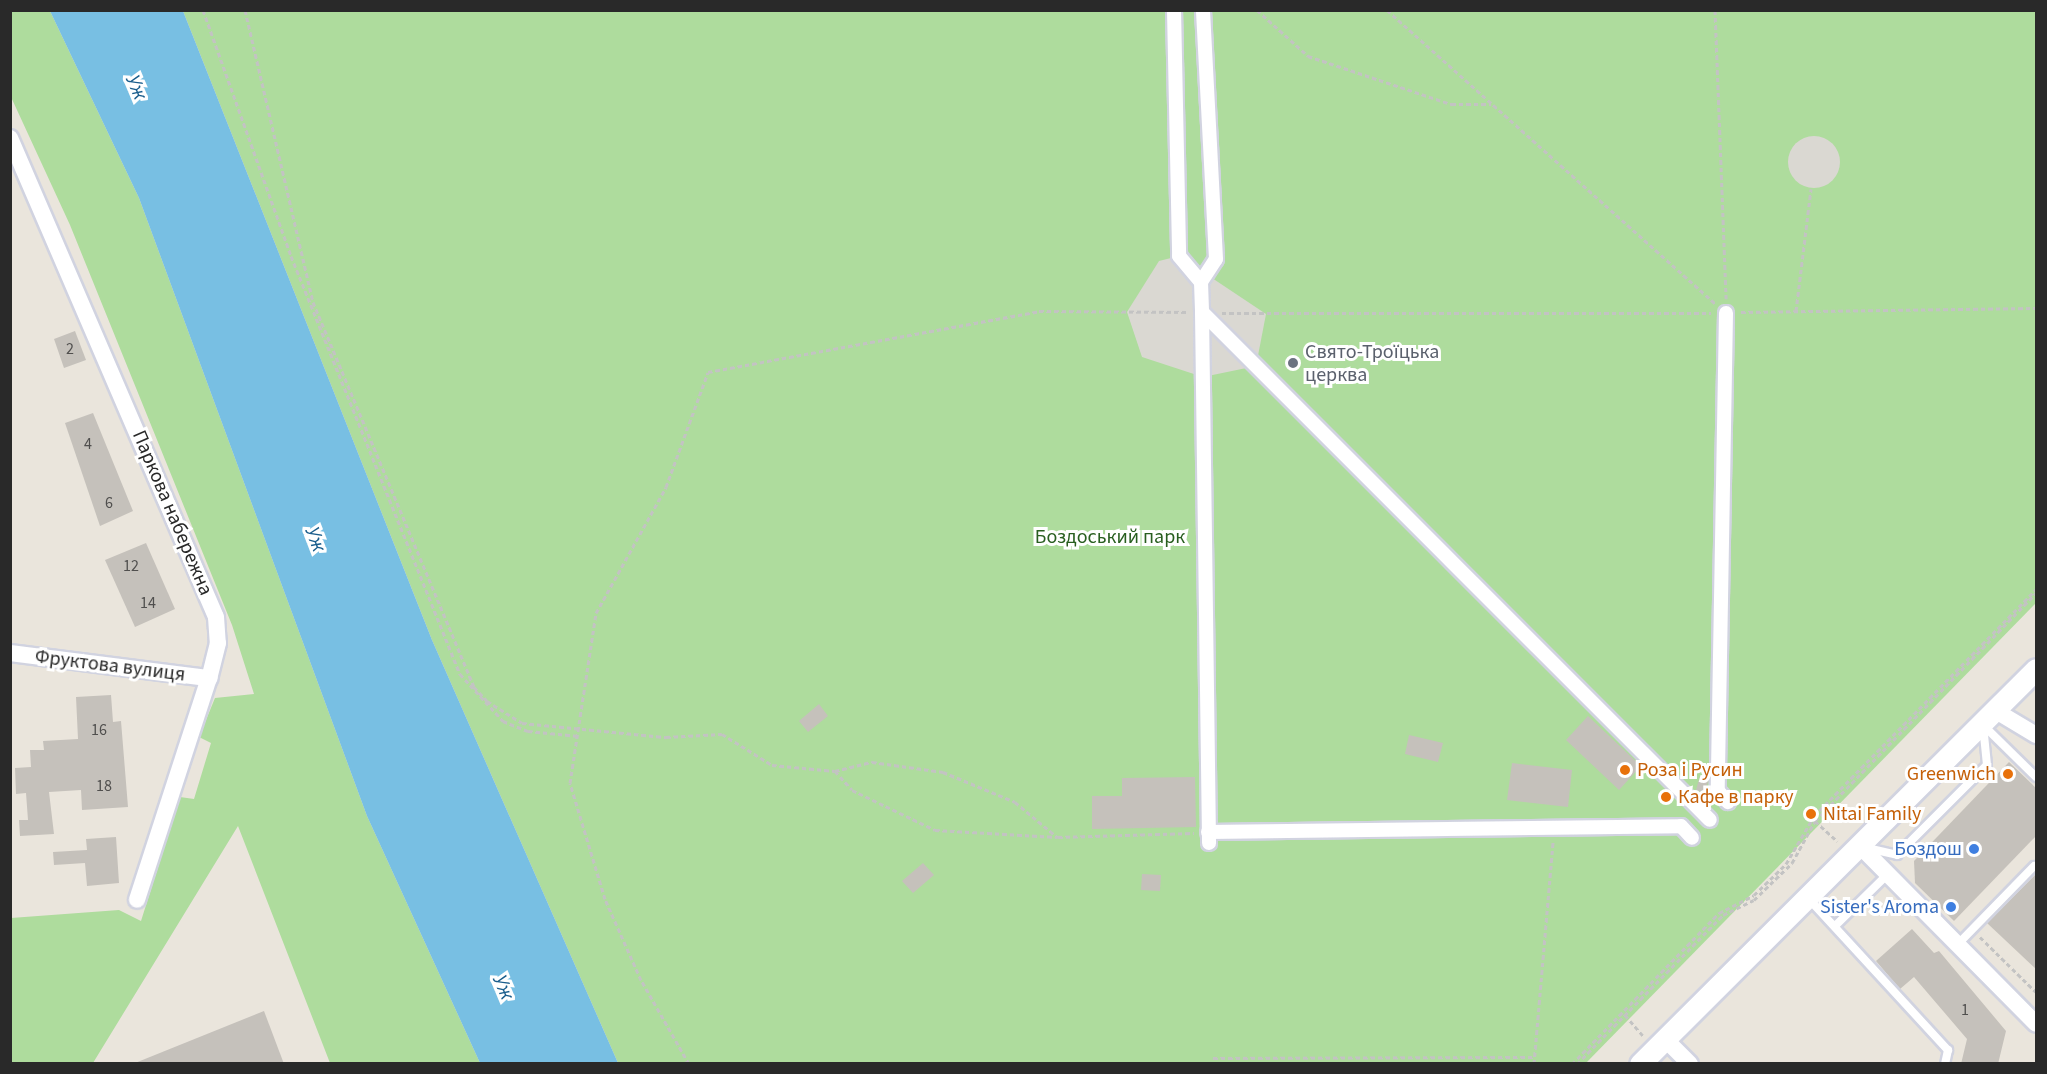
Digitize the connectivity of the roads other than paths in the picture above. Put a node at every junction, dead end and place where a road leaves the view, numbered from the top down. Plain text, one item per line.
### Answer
1 (1174, 10) edge
2 (1203, 10) edge
3 (10, 138) edge
4 (1201, 282) junction
5 (1202, 312) junction
6 (1726, 313) road end
7 (10, 653) edge
8 (2037, 669) edge
9 (209, 678) junction
10 (1989, 718) junction
11 (2037, 735) edge
12 (2037, 777) edge
13 (1728, 802) dead end
14 (1710, 820) dead end
15 (1692, 838) dead end
16 (1856, 850) junction
17 (2036, 866) edge
18 (1888, 874) junction
19 (1808, 897) junction
20 (137, 900) dead end
21 (1835, 926) junction
22 (1958, 944) junction
23 (2037, 1024) edge
24 (1665, 1039) junction
25 (1640, 1064) edge
26 (1690, 1064) edge
27 (1945, 1064) edge

1 - 4 street
2 - 4 street
3 - 9 street, Паркова набережна
4 - 5 street
5 - 14 street
5 - 15 street
6 - 13 street
7 - 9 street, Фруктова вулиця
8 - 10 street
9 - 20 street, Паркова набережна
10 - 11 street
10 - 12 lane
10 - 16 street
10 - 16 lane
16 - 18 street
16 - 19 street
17 - 22 lane
18 - 21 lane
18 - 22 street
19 - 21 lane
19 - 24 street
21 - 27 lane
22 - 23 street
24 - 25 street
24 - 26 street

